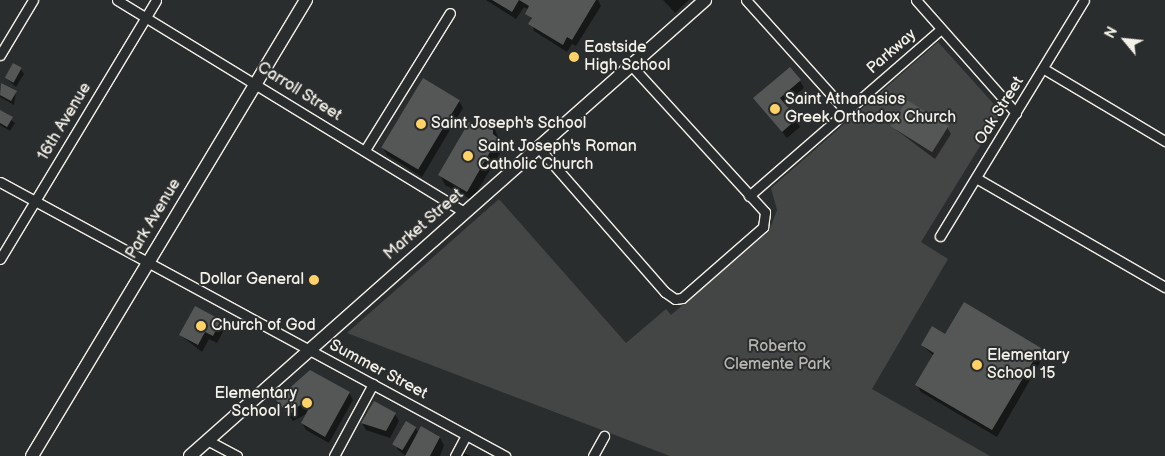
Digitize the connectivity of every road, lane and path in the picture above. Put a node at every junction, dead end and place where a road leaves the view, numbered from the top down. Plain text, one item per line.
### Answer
1 (33, 0) edge
2 (117, 0) edge
3 (156, 0) edge
4 (306, 0) edge
5 (705, 0) edge
6 (746, 0) edge
7 (916, 0) edge
8 (1084, 0) edge
9 (450, 12) dead end
10 (145, 17) junction
11 (941, 29) junction
12 (0, 55) edge
13 (632, 65) junction
14 (1044, 69) junction
15 (256, 82) junction
16 (847, 112) junction
17 (1016, 113) junction
18 (1165, 141) edge
19 (538, 146) junction
20 (365, 150) junction
21 (976, 178) junction
22 (0, 182) edge
23 (749, 196) junction
24 (35, 202) junction
25 (464, 212) junction
26 (940, 236) dead end
27 (0, 259) edge
28 (146, 264) junction
29 (1165, 287) edge
30 (308, 349) junction
31 (373, 384) junction
32 (466, 435) junction
33 (604, 436) dead end
34 (207, 440) junction
35 (32, 456) edge
36 (190, 456) edge
37 (237, 456) edge
38 (334, 456) edge
39 (455, 456) edge
40 (505, 456) edge
41 (593, 456) edge

1 - 12 street
2 - 10 street, Carroll Street
3 - 10 street, 16th Avenue
4 - 15 main road, Park Avenue
5 - 13 main road, Market Street
6 - 16 street
7 - 11 street
8 - 14 street, Oak Street
9 - 20 street
10 - 15 street, Carroll Street
10 - 24 street, 16th Avenue
11 - 16 street, Parkway
11 - 17 street
13 - 19 main road, Market Street
13 - 23 street
14 - 17 street, Oak Street
14 - 18 street
15 - 20 street, Carroll Street
15 - 28 main road, Park Avenue
16 - 23 street, Parkway
17 - 21 street, Oak Street
19 - 23 street
19 - 25 main road, Market Street
20 - 25 street, Carroll Street
21 - 26 street, Oak Street
21 - 29 street
22 - 24 street, Summer Street
24 - 27 street, 16th Avenue
24 - 28 street, Summer Street
25 - 30 main road, Market Street
28 - 30 street, Summer Street
28 - 35 main road, Park Avenue
30 - 31 street, Summer Street
30 - 34 main road, Market Street
31 - 32 street, Summer Street
31 - 38 street
32 - 39 street
32 - 40 street, Summer Street
33 - 41 street
34 - 36 main road, Market Street
34 - 37 street

